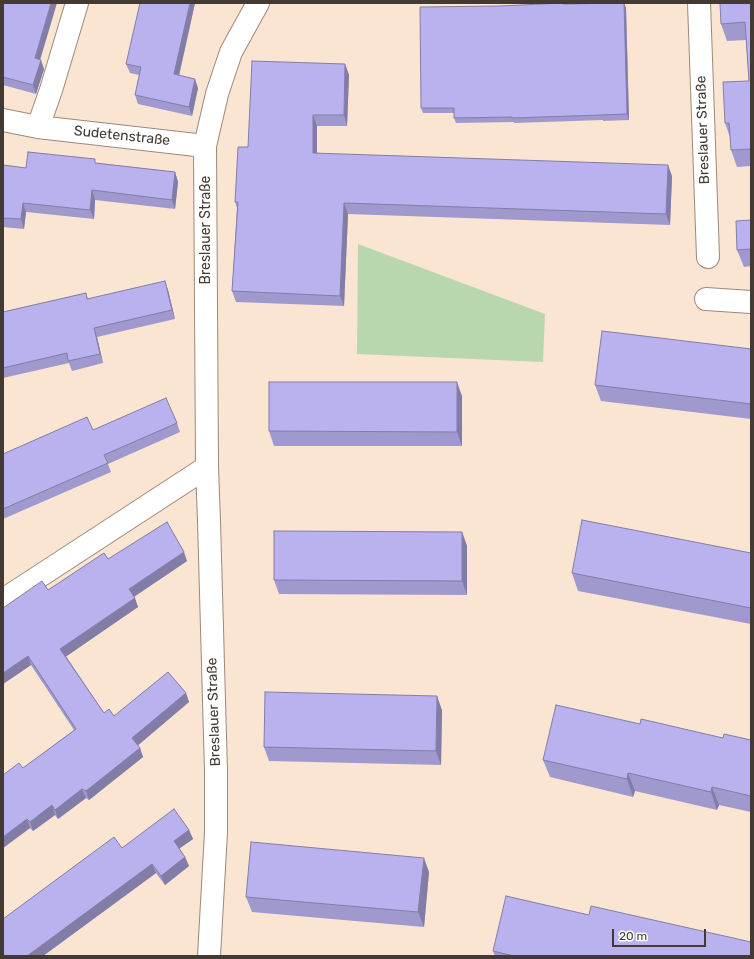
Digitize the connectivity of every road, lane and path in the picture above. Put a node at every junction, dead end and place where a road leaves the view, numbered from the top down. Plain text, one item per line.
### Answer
1 (77, 3) edge
2 (258, 3) edge
3 (699, 3) edge
4 (3, 120) edge
5 (38, 127) junction
6 (205, 146) junction
7 (708, 257) dead end
8 (706, 299) dead end
9 (751, 302) edge
10 (207, 467) junction
11 (3, 600) edge
12 (209, 956) edge

1 - 5 street
2 - 6 street, Breslauer Straße
3 - 7 street, Breslauer Straße
4 - 5 street, Sudetenstraße
5 - 6 street, Sudetenstraße
6 - 10 street, Breslauer Straße
8 - 9 street
10 - 11 street
10 - 12 street, Breslauer Straße

